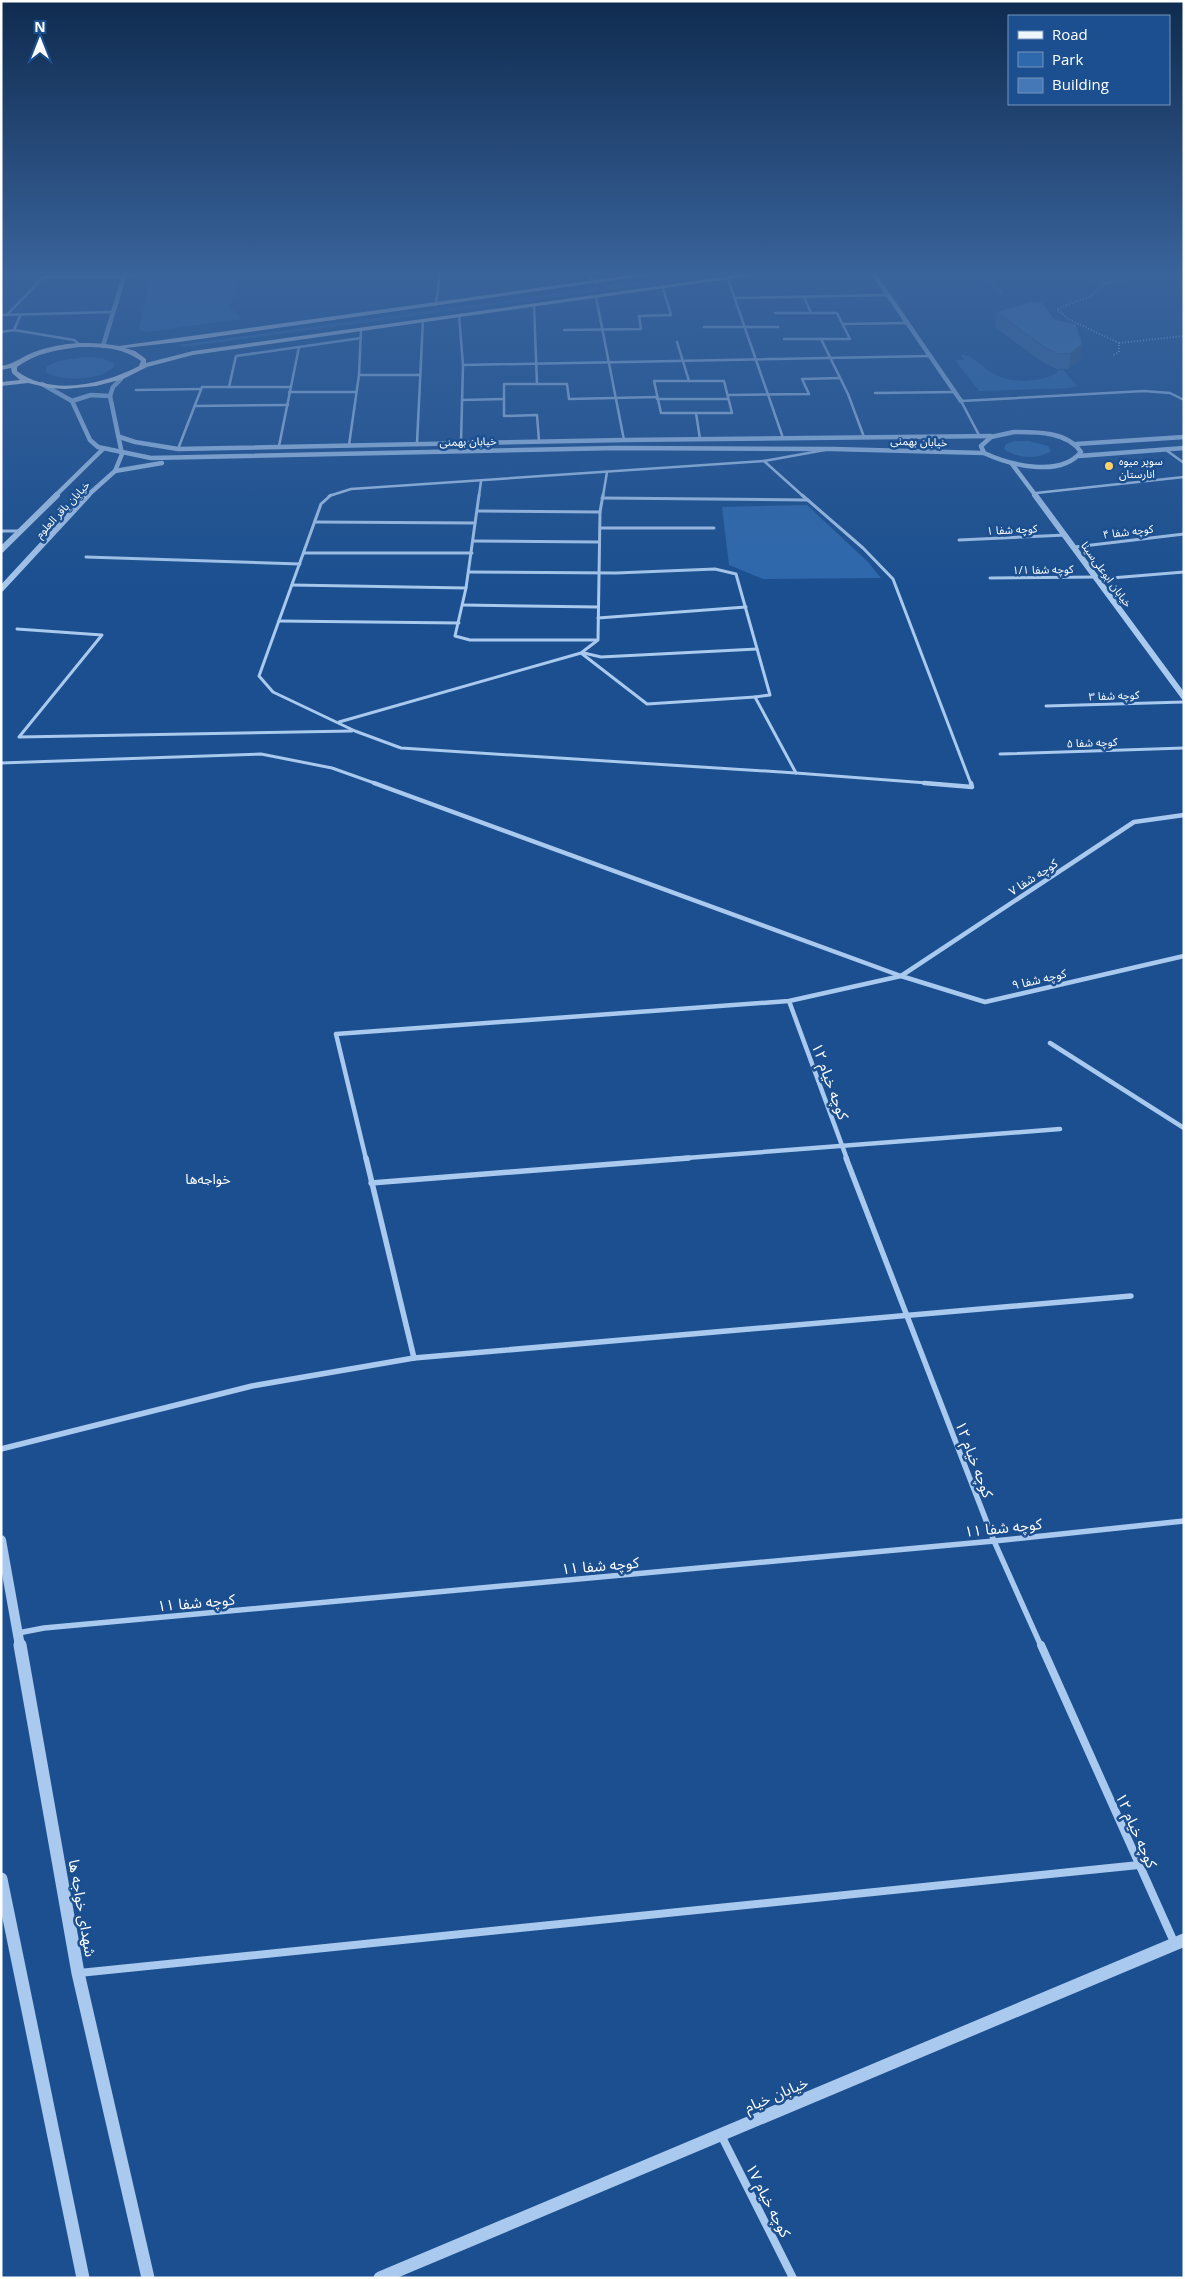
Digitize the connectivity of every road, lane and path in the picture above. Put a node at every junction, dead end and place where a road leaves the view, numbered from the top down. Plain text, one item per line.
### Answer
1 (24, 379) edge
2 (119, 379) edge
3 (121, 379) edge
4 (231, 379) edge
5 (292, 379) edge
6 (358, 379) edge
7 (420, 379) edge
8 (463, 379) edge
9 (537, 379) edge
10 (612, 379) edge
11 (763, 379) edge
12 (802, 379) edge
13 (841, 379) edge
14 (946, 379) edge
15 (28, 381) junction
16 (689, 381) joint
17 (1, 384) edge
18 (42, 384) junction
19 (537, 384) junction
20 (229, 387) junction
21 (290, 387) junction
22 (201, 389) junction
23 (136, 390) dead end
24 (290, 392) junction
25 (356, 392) junction
26 (955, 392) junction
27 (875, 393) dead end
28 (770, 395) junction
29 (110, 396) junction
30 (728, 397) junction
31 (616, 398) junction
32 (657, 398) junction
33 (462, 400) junction
34 (504, 400) junction
35 (1184, 400) edge
36 (72, 401) junction
37 (961, 401) junction
38 (288, 405) junction
39 (195, 406) junction
40 (696, 413) junction
41 (991, 436) junction
42 (120, 437) junction
43 (864, 437) junction
44 (980, 437) junction
45 (783, 438) junction
46 (1184, 438) edge
47 (700, 439) junction
48 (624, 440) junction
49 (539, 441) junction
50 (462, 442) junction
51 (417, 443) junction
52 (1076, 444) junction
53 (349, 445) junction
54 (279, 446) junction
55 (1184, 448) edge
56 (104, 449) junction
57 (178, 449) junction
58 (833, 449) junction
59 (1166, 450) junction
60 (984, 453) junction
61 (122, 454) junction
62 (1079, 456) junction
63 (184, 458) junction
64 (764, 461) junction
65 (1184, 463) edge
66 (1012, 464) junction
67 (115, 471) junction
68 (606, 472) junction
69 (1184, 477) edge
70 (481, 481) junction
71 (1036, 493) junction
72 (602, 498) junction
73 (808, 500) junction
74 (478, 511) junction
75 (600, 512) junction
76 (315, 522) junction
77 (476, 523) junction
78 (600, 528) junction
79 (714, 528) dead end
80 (1, 531) edge
81 (21, 531) junction
82 (1184, 534) edge
83 (1066, 535) junction
84 (959, 540) dead end
85 (473, 541) junction
86 (599, 542) junction
87 (1075, 546) junction
88 (1, 550) edge
89 (304, 552) junction
90 (472, 553) junction
91 (86, 557) dead end
92 (300, 564) junction
93 (469, 572) junction
94 (600, 572) junction
95 (1184, 572) edge
96 (990, 578) dead end
97 (1098, 578) junction
98 (292, 585) junction
99 (466, 588) junction
100 (1, 589) edge
101 (463, 605) junction
102 (598, 606) junction
103 (746, 607) junction
104 (598, 618) junction
105 (279, 621) junction
106 (459, 623) junction
107 (17, 629) dead end
108 (598, 640) junction
109 (757, 648) junction
110 (581, 653) junction
111 (755, 697) junction
112 (1184, 697) edge
113 (1184, 702) edge
114 (1046, 706) dead end
115 (339, 722) junction
116 (355, 731) junction
117 (1184, 748) edge
118 (1000, 754) dead end
119 (1, 763) edge
120 (796, 773) junction
121 (1184, 815) edge
122 (1184, 956) edge
123 (901, 976) junction
124 (789, 1001) junction
125 (1050, 1043) dead end
126 (1184, 1128) edge
127 (1060, 1129) dead end
128 (842, 1147) junction
129 (371, 1183) junction
130 (1131, 1296) dead end
131 (906, 1314) junction
132 (414, 1358) junction
133 (1, 1449) edge
134 (1184, 1521) edge
135 (1, 1540) edge
136 (994, 1541) junction
137 (18, 1633) junction
138 (1139, 1865) junction
139 (1, 1880) edge
140 (1179, 1942) edge
141 (78, 1973) junction
142 (720, 2134) junction
143 (83, 2278) edge
144 (148, 2278) edge
145 (380, 2278) edge
146 (793, 2278) edge

1 - 15 main road
2 - 18 main road
3 - 29 street
4 - 20 street
5 - 21 street
6 - 25 street
7 - 51 street
8 - 33 street
9 - 19 street
10 - 31 street
11 - 28 street
12 - 28 street
13 - 43 street
14 - 26 street
15 - 17 main road
15 - 18 main road
16 - 30 street
16 - 32 street
18 - 36 street
19 - 31 street
19 - 34 street
20 - 21 street
20 - 22 street
21 - 24 street
22 - 23 street
22 - 39 street
24 - 25 street
24 - 38 street
25 - 53 street
26 - 27 street
26 - 37 street
28 - 30 street
28 - 45 street
29 - 36 street
29 - 42 street, خیابان باقر العلوم
30 - 32 street
30 - 40 street
31 - 32 street
31 - 48 street
32 - 40 street
33 - 34 street
33 - 50 street
34 - 49 street
35 - 37 street
36 - 56 street
37 - 44 street
38 - 39 street
38 - 54 street
39 - 57 street
40 - 47 street
41 - 44 street, خیابان بهمنی
41 - 52 street, خیابان بهمنی
41 - 60 street
42 - 57 street, خیابان بهمنی
42 - 61 street, خیابان باقر العلوم
43 - 44 street, خیابان بهمنی
43 - 45 street, خیابان بهمنی
45 - 47 street, خیابان بهمنی
46 - 52 street
47 - 48 street, خیابان بهمنی
48 - 49 street, خیابان بهمنی
49 - 50 street, خیابان بهمنی
50 - 51 street, خیابان بهمنی
51 - 53 street, خیابان بهمنی
52 - 62 street
53 - 54 street, خیابان بهمنی
54 - 57 street, خیابان بهمنی
55 - 59 street
56 - 61 street, خیابان بهمنی
56 - 81 street, خیابان باقر العلوم
58 - 60 street, خیابان بهمنی
58 - 63 street, خیابان بهمنی
58 - 64 street
59 - 62 street
59 - 65 street
60 - 66 street, خیابان بهمنی
61 - 63 street, خیابان بهمنی
61 - 67 street, خیابان باقر العلوم
62 - 66 street
63 - 67 street
64 - 68 street
64 - 73 street
66 - 71 street, خیابان ابوعلی‌سینا
67 - 100 street, خیابان باقر العلوم
68 - 70 street
68 - 72 street
69 - 71 street
70 - 74 street
70 - 76 street
71 - 83 street, خیابان ابوعلی‌سینا
72 - 73 street
72 - 75 street
73 - 120 street
74 - 75 street
74 - 77 street
75 - 78 street
76 - 77 street
76 - 89 street
77 - 85 street
78 - 79 street
78 - 86 street
80 - 81 street
81 - 88 street, خیابان باقر العلوم
82 - 87 street, کوچه شفا ۴
83 - 84 street, کوچه شفا ۱
83 - 87 street, خیابان ابوعلی‌سینا
85 - 86 street
85 - 90 street
86 - 94 street
87 - 97 street, خیابان ابوعلی‌سینا
89 - 90 street
89 - 92 street
90 - 93 street
91 - 92 street
92 - 98 street
93 - 94 street
93 - 99 street
94 - 102 street
94 - 103 street
95 - 97 street, کوچه شفا ۱/۱
96 - 97 street, کوچه شفا ۱/۱
97 - 112 street, خیابان ابوعلی‌سینا
98 - 99 street
98 - 105 street
99 - 101 street
101 - 102 street
101 - 106 street
102 - 104 street
103 - 104 street
103 - 109 street
104 - 108 street
105 - 106 street
105 - 115 street
106 - 108 street
107 - 116 street
108 - 110 street
109 - 110 street
109 - 111 street
110 - 111 street
110 - 115 street
111 - 120 street
113 - 114 street, کوچه شفا ۳
115 - 116 street
116 - 120 street
117 - 118 street, کوچه شفا ۵
119 - 123 street, کوچه شفا ۹
121 - 123 street, کوچه شفا ۷
122 - 123 street, کوچه شفا ۹
123 - 124 street
124 - 128 street, کوچه خیام ۱۲
124 - 129 street
125 - 126 street
127 - 128 street
128 - 129 street
128 - 131 street, کوچه خیام ۱۲
129 - 132 street
130 - 131 street
131 - 132 street
131 - 136 street, کوچه خیام ۱۲
132 - 133 street
134 - 136 street, کوچه شفا ۱۱
135 - 137 street, شهدای خواجه ها
136 - 137 street, کوچه شفا ۱۱
136 - 138 street, کوچه خیام ۱۲
137 - 141 street, شهدای خواجه ها
138 - 140 street, کوچه خیام ۱۲
138 - 141 street
139 - 143 street
140 - 142 street, خیابان خیام
141 - 144 street, شهدای خواجه ها
142 - 145 street, خیابان خیام
142 - 146 street, کوچه خیام ۱۷

